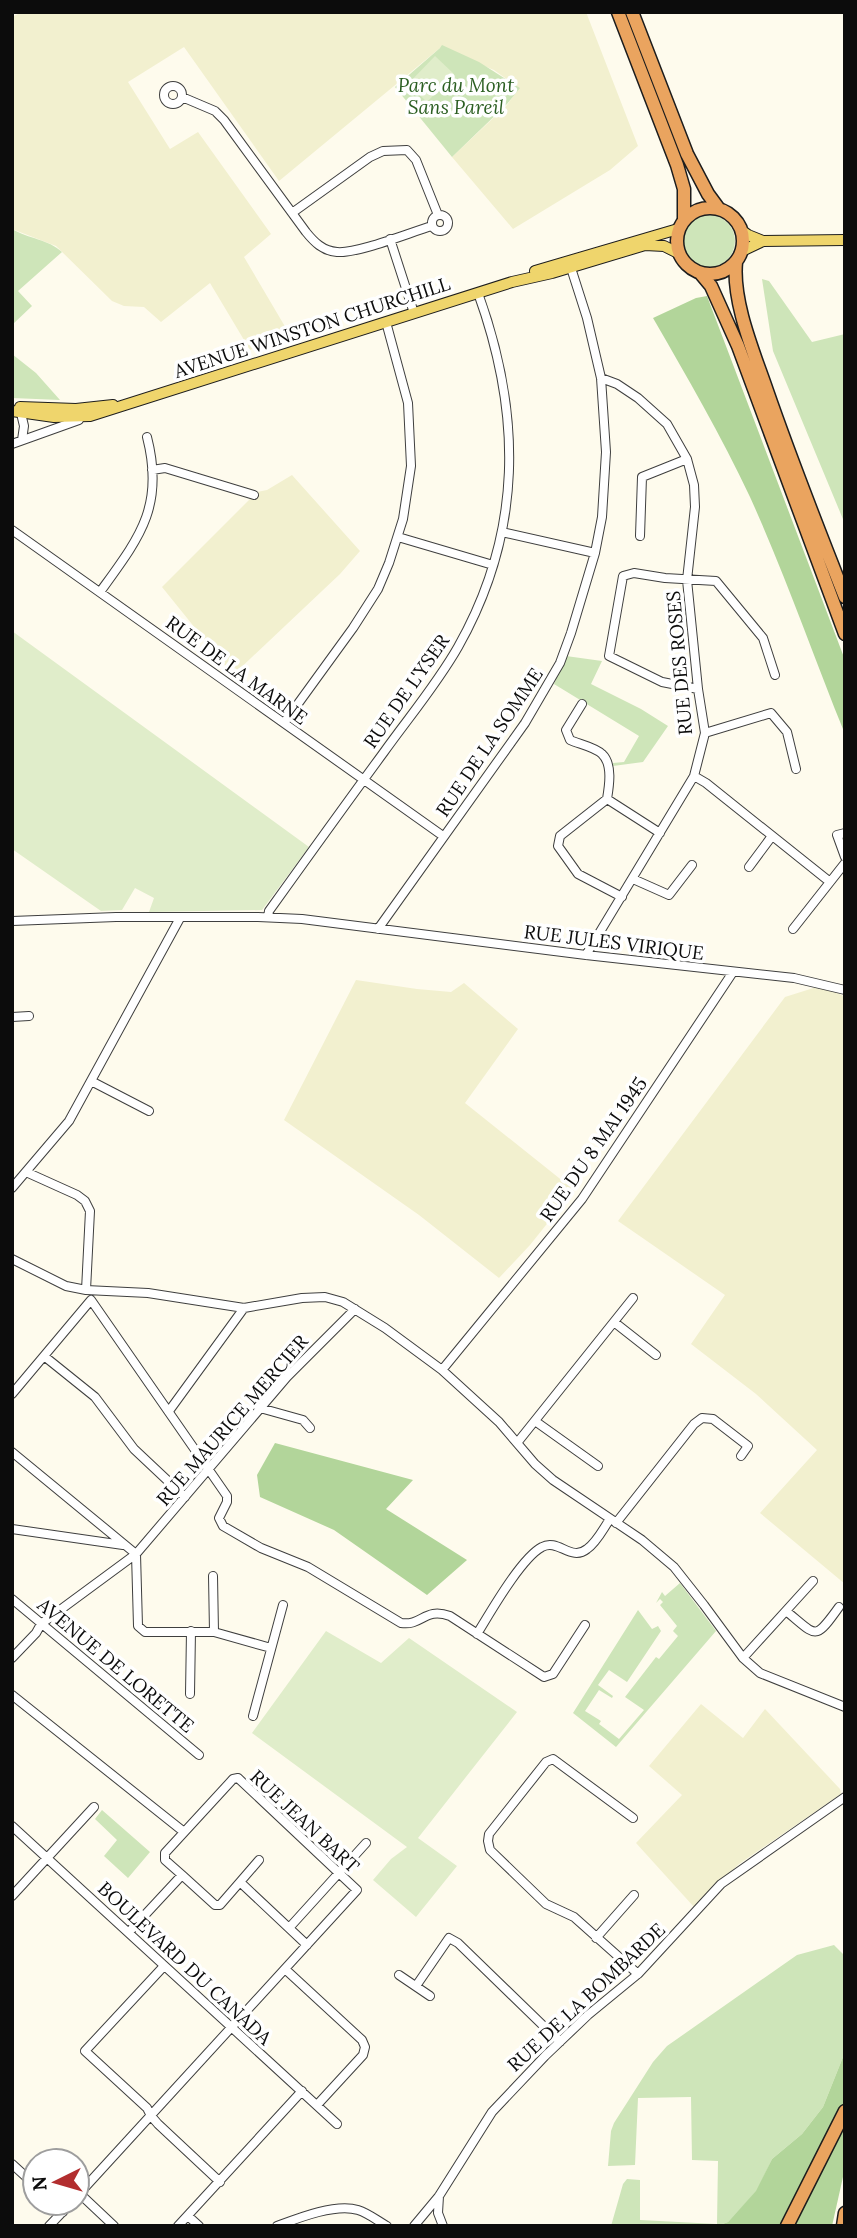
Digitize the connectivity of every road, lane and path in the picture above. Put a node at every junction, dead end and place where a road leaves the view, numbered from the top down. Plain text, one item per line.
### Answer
1 (618, 12) edge
2 (632, 12) edge
3 (182, 97) dead end
4 (719, 209) junction
5 (292, 213) junction
6 (439, 215) junction
7 (681, 224) junction
8 (432, 226) junction
9 (741, 230) junction
10 (390, 239) junction
11 (845, 240) edge
12 (763, 241) junction
13 (605, 250) junction
14 (678, 253) junction
15 (739, 257) junction
16 (571, 268) junction
17 (701, 274) junction
18 (512, 282) junction
19 (478, 293) junction
20 (414, 313) junction
21 (386, 322) junction
22 (601, 378) junction
23 (108, 405) junction
24 (122, 405) junction
25 (17, 410) edge
26 (80, 417) junction
27 (147, 437) dead end
28 (22, 440) junction
29 (12, 444) edge
30 (687, 459) junction
31 (152, 470) junction
32 (254, 495) dead end
33 (12, 530) edge
34 (502, 532) junction
35 (640, 536) dead end
36 (398, 537) junction
37 (595, 553) junction
38 (493, 565) junction
39 (687, 580) junction
40 (100, 592) junction
41 (845, 597) edge
42 (845, 634) edge
43 (775, 675) dead end
44 (698, 689) junction
45 (582, 704) dead end
46 (284, 723) junction
47 (705, 733) junction
48 (796, 769) dead end
49 (694, 776) junction
50 (364, 779) junction
51 (607, 799) junction
52 (660, 833) junction
53 (845, 833) edge
54 (443, 836) junction
55 (772, 836) junction
56 (845, 857) edge
57 (845, 863) edge
58 (692, 866) dead end
59 (749, 867) dead end
60 (633, 879) junction
61 (830, 881) junction
62 (622, 897) junction
63 (268, 917) junction
64 (180, 918) junction
65 (12, 921) edge
66 (378, 929) junction
67 (793, 929) dead end
68 (586, 955) junction
69 (733, 972) junction
70 (845, 990) edge
71 (29, 1016) dead end
72 (12, 1017) edge
73 (90, 1081) junction
74 (149, 1111) dead end
75 (26, 1172) junction
76 (12, 1188) edge
77 (12, 1259) edge
78 (89, 1290) junction
79 (633, 1298) dead end
80 (91, 1300) junction
81 (244, 1308) junction
82 (355, 1309) junction
83 (614, 1322) junction
84 (656, 1355) dead end
85 (44, 1356) junction
86 (442, 1370) junction
87 (12, 1394) edge
88 (260, 1408) junction
89 (169, 1411) junction
90 (535, 1421) junction
91 (310, 1428) dead end
92 (517, 1443) junction
93 (12, 1452) edge
94 (741, 1456) dead end
95 (598, 1466) dead end
96 (208, 1469) junction
97 (185, 1497) junction
98 (613, 1521) junction
99 (12, 1529) edge
100 (123, 1545) junction
101 (136, 1554) junction
102 (213, 1576) dead end
103 (813, 1581) dead end
104 (12, 1599) edge
105 (283, 1605) dead end
106 (839, 1608) dead end
107 (786, 1611) junction
108 (41, 1624) junction
109 (585, 1625) dead end
110 (191, 1631) junction
111 (214, 1632) junction
112 (477, 1634) junction
113 (271, 1648) junction
114 (12, 1658) edge
115 (743, 1658) junction
116 (190, 1694) dead end
117 (12, 1695) edge
118 (845, 1707) edge
119 (253, 1716) dead end
120 (199, 1755) dead end
121 (845, 1797) edge
122 (94, 1807) dead end
123 (633, 1818) dead end
124 (12, 1826) edge
125 (184, 1832) junction
126 (366, 1843) dead end
127 (48, 1858) junction
128 (259, 1860) dead end
129 (339, 1872) junction
130 (182, 1875) junction
131 (240, 1882) junction
132 (634, 1895) dead end
133 (12, 1896) edge
134 (289, 1928) junction
135 (129, 1932) junction
136 (596, 1938) junction
137 (307, 1945) junction
138 (164, 1966) junction
139 (285, 1969) junction
140 (638, 1974) junction
141 (399, 1975) dead end
142 (416, 1986) junction
143 (430, 1996) dead end
144 (230, 2028) junction
145 (560, 2042) junction
146 (302, 2091) junction
147 (317, 2105) junction
148 (845, 2111) edge
149 (151, 2116) junction
150 (337, 2124) dead end
151 (91, 2181) edge
152 (220, 2182) junction
153 (439, 2196) junction
154 (91, 2206) edge
155 (845, 2213) edge
156 (188, 2216) junction
157 (114, 2226) edge
158 (178, 2226) edge
159 (199, 2226) edge
160 (277, 2226) edge
161 (387, 2226) edge
162 (414, 2226) edge
163 (443, 2226) edge
164 (787, 2226) edge
165 (843, 2226) edge

1 - 7 highway
2 - 4 highway
3 - 5 street
4 - 7 highway
4 - 9 highway
5 - 6 street
5 - 10 street
6 - 8 street
6 - 8 street
7 - 13 main road, AVENUE WINSTON CHURCHILL
7 - 14 highway
8 - 10 street
9 - 12 main road
9 - 15 highway
10 - 20 street
11 - 12 main road
12 - 15 main road
13 - 16 main road, AVENUE WINSTON CHURCHILL
13 - 18 main road, AVENUE WINSTON CHURCHILL
14 - 16 main road, AVENUE WINSTON CHURCHILL
14 - 17 highway
15 - 17 highway
15 - 41 highway
16 - 18 main road, AVENUE WINSTON CHURCHILL
16 - 22 street, RUE DE LA SOMME
17 - 42 highway
18 - 19 main road, AVENUE WINSTON CHURCHILL
19 - 20 main road, AVENUE WINSTON CHURCHILL
19 - 34 street, RUE DE L'YSER
20 - 21 main road, AVENUE WINSTON CHURCHILL
21 - 24 main road, AVENUE WINSTON CHURCHILL
21 - 36 street
22 - 30 street, RUE DES ROSES
22 - 37 street, RUE DE LA SOMME
23 - 24 main road, AVENUE WINSTON CHURCHILL
23 - 25 main road, AVENUE WINSTON CHURCHILL
23 - 26 main road
24 - 26 main road, AVENUE WINSTON CHURCHILL
25 - 26 main road, AVENUE WINSTON CHURCHILL
25 - 28 street
26 - 28 street
27 - 31 street
28 - 29 street
30 - 35 street
30 - 39 street, RUE DES ROSES
31 - 32 street
31 - 40 street
33 - 40 street, RUE DE LA MARNE
34 - 37 street
34 - 38 street, RUE DE L'YSER
36 - 38 street
36 - 46 street
37 - 54 street, RUE DE LA SOMME
38 - 50 street, RUE DE L'YSER
39 - 43 street
39 - 44 street, RUE DES ROSES
39 - 44 street
40 - 46 street, RUE DE LA MARNE
44 - 47 street, RUE DES ROSES
45 - 51 street
46 - 50 street, RUE DE LA MARNE
47 - 48 street
47 - 49 street, RUE DES ROSES
49 - 52 street, RUE DES ROSES
49 - 55 street
50 - 54 street, RUE DE LA MARNE
50 - 63 street, RUE DE L'YSER
51 - 52 street
51 - 62 street
52 - 60 street, RUE DES ROSES
53 - 56 street
54 - 66 street, RUE DE LA SOMME
55 - 59 street
55 - 61 street
57 - 61 street
58 - 60 street
60 - 62 street, RUE DES ROSES
61 - 67 street
62 - 68 street, RUE DES ROSES
63 - 64 street, RUE JULES VIRIQUE
63 - 66 street, RUE JULES VIRIQUE
64 - 65 street, RUE JULES VIRIQUE
64 - 73 street
66 - 68 street, RUE JULES VIRIQUE
68 - 69 street, RUE JULES VIRIQUE
69 - 70 street, RUE JULES VIRIQUE
69 - 86 street, RUE DU 8 MAI 1945
71 - 72 street
73 - 74 street
73 - 75 street
75 - 76 street
75 - 78 street
77 - 78 street
78 - 80 street
78 - 81 street
79 - 83 street
80 - 85 street
80 - 89 street
81 - 82 street
81 - 89 street
82 - 86 street
82 - 88 street, RUE MAURICE MERCIER
83 - 84 street
83 - 90 street
85 - 87 street
85 - 97 street
86 - 92 street
88 - 91 street
88 - 96 street, RUE MAURICE MERCIER
89 - 96 street
90 - 92 street
90 - 95 street
92 - 98 street
93 - 100 street
94 - 98 street
96 - 97 street, RUE MAURICE MERCIER
96 - 112 street
97 - 101 street, RUE MAURICE MERCIER
98 - 112 street
98 - 115 street
99 - 100 street
100 - 101 street
101 - 108 street, RUE MAURICE MERCIER
101 - 110 street
102 - 111 street
103 - 107 street
104 - 108 street, AVENUE DE LORETTE
105 - 113 street
106 - 107 street
107 - 115 street
108 - 114 street, RUE MAURICE MERCIER
108 - 120 street, AVENUE DE LORETTE
109 - 112 street
110 - 111 street
110 - 116 street
111 - 113 street
113 - 119 street
115 - 118 street
117 - 125 street
121 - 140 street, RUE DE LA BOMBARDE
122 - 127 street
123 - 136 street
124 - 127 street, BOULEVARD DU CANADA
125 - 129 street, RUE JEAN BART
125 - 130 street, RUE JEAN BART
126 - 129 street
127 - 133 street
127 - 135 street, BOULEVARD DU CANADA
128 - 131 street
129 - 134 street
129 - 137 street, RUE JEAN BART
130 - 131 street
130 - 135 street
131 - 134 street
132 - 136 street
134 - 137 street
135 - 138 street, BOULEVARD DU CANADA
136 - 140 street
137 - 139 street
138 - 144 street, BOULEVARD DU CANADA
138 - 149 street
139 - 144 street
139 - 147 street
140 - 145 street, RUE DE LA BOMBARDE
141 - 142 street
142 - 143 street
142 - 145 street
144 - 146 street, BOULEVARD DU CANADA
144 - 149 street
145 - 153 street, RUE DE LA BOMBARDE
146 - 147 street, BOULEVARD DU CANADA
146 - 152 street
147 - 150 street, BOULEVARD DU CANADA
148 - 164 highway
149 - 151 street
149 - 152 street
152 - 156 street
153 - 162 street, RUE DE LA BOMBARDE
153 - 163 street
154 - 157 street
155 - 165 highway
156 - 158 street
156 - 159 street
160 - 161 street

